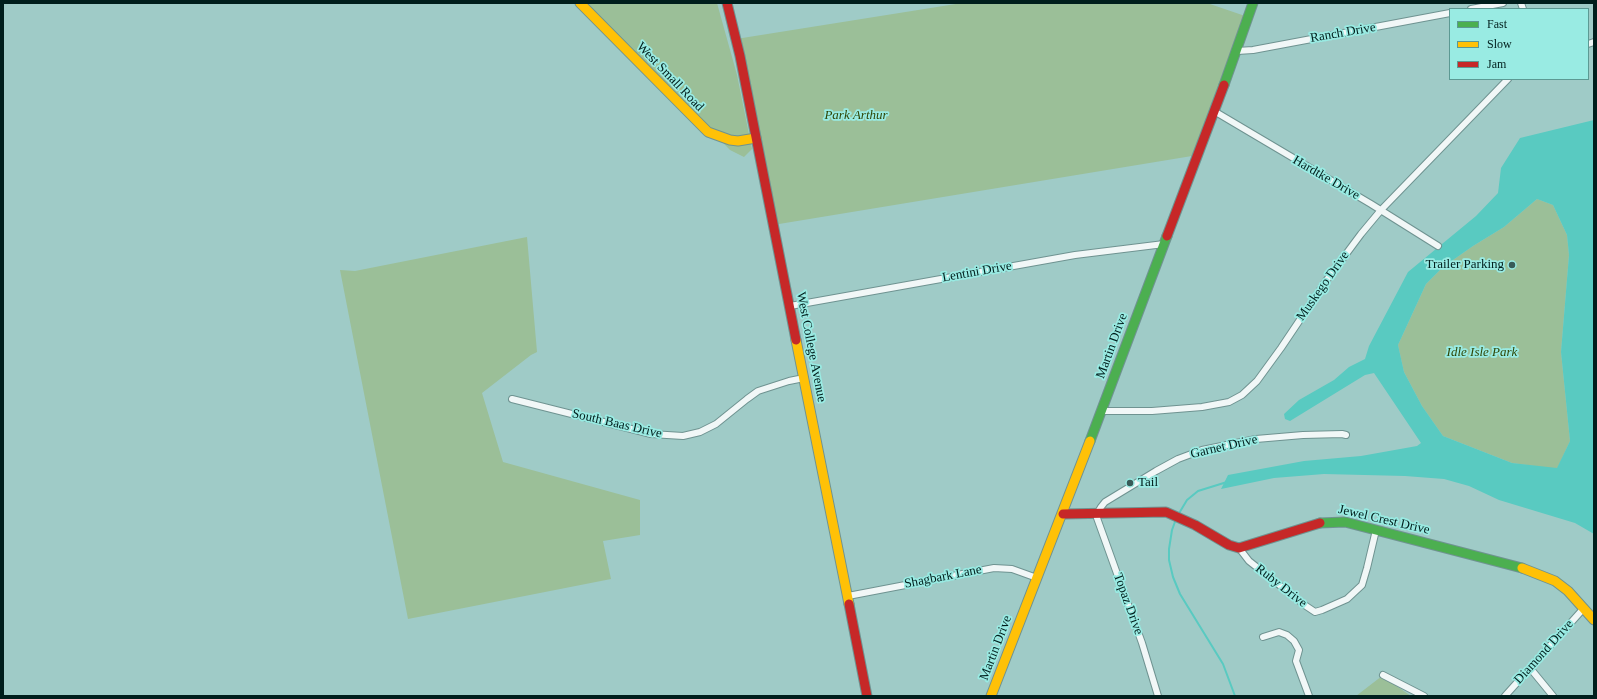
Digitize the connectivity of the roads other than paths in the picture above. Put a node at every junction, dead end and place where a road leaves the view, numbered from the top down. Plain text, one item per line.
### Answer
1 (580, 3) edge
2 (727, 3) edge
3 (1253, 3) edge
4 (1503, 3) edge
5 (1476, 8) edge
6 (1449, 13) edge
7 (1237, 51) junction
8 (1507, 80) edge
9 (1214, 111) junction
10 (756, 138) junction
11 (1381, 210) junction
12 (1164, 244) junction
13 (1438, 246) dead end
14 (790, 306) junction
15 (804, 378) junction
16 (512, 398) dead end
17 (1102, 411) junction
18 (1346, 435) dead end
19 (1062, 514) junction
20 (1097, 514) junction
21 (1376, 530) junction
22 (1239, 548) junction
23 (1037, 578) junction
24 (848, 596) junction
25 (1584, 608) junction
26 (1594, 620) edge
27 (1263, 637) dead end
28 (1530, 668) junction
29 (1382, 675) dead end
30 (867, 696) edge
31 (991, 696) edge
32 (1158, 696) edge
33 (1309, 696) edge
34 (1424, 696) edge
35 (1504, 696) edge
36 (1553, 696) edge

1 - 10 street, West Small Road
2 - 10 street, West College Avenue
3 - 7 street, Martin Drive
4 - 5 street
6 - 7 street, Ranch Drive
7 - 9 street, Martin Drive
8 - 11 street, Muskego Drive
9 - 11 street, Hardtke Drive
9 - 12 street, Martin Drive
10 - 14 street, West College Avenue
11 - 13 street, Hardtke Drive
11 - 17 street, Muskego Drive
12 - 14 street, Lentini Drive
12 - 17 street, Martin Drive
14 - 15 street, West College Avenue
15 - 16 street, South Baas Drive
15 - 24 street, West College Avenue
17 - 19 street, Martin Drive
18 - 20 street, Garnet Drive
19 - 20 street
19 - 23 street, Martin Drive
20 - 22 street
20 - 32 street, Topaz Drive
21 - 22 street, Jewel Crest Drive
21 - 22 street, Ruby Drive
21 - 25 street, Jewel Crest Drive
23 - 24 street, Shagbark Lane
23 - 31 street, Martin Drive
24 - 30 street, West College Avenue
25 - 26 street, Jewel Crest Drive
25 - 28 street, Diamond Drive
27 - 33 street
28 - 35 street, Diamond Drive
28 - 36 street
29 - 34 street

